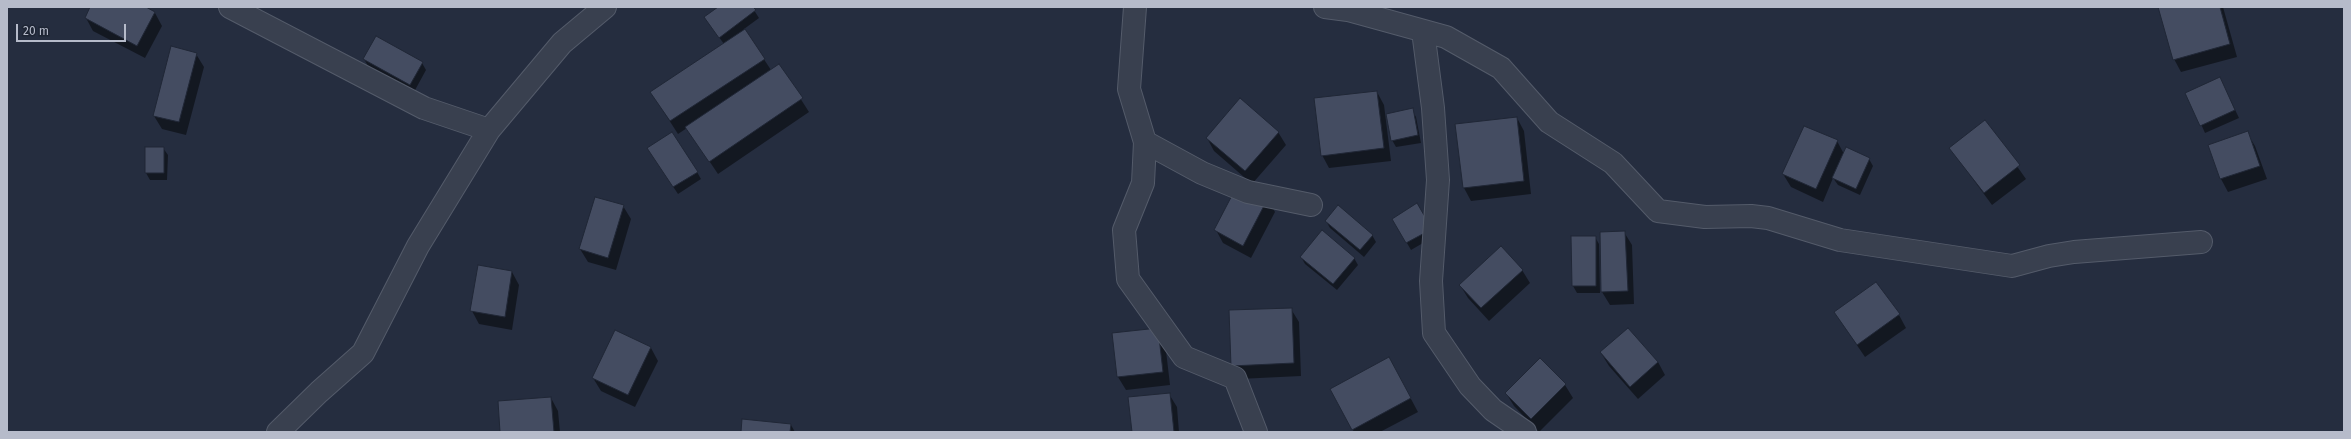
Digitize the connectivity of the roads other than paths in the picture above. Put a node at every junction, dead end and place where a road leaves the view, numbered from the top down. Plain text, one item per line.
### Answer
1 (230, 7) edge
2 (605, 7) edge
3 (1135, 7) edge
4 (1325, 7) edge
5 (1423, 31) junction
6 (489, 130) junction
7 (1145, 142) junction
8 (1311, 205) dead end
9 (2201, 242) dead end
10 (278, 432) edge
11 (1256, 432) edge
12 (1525, 432) edge

1 - 6 street
2 - 6 street
3 - 7 street
4 - 5 street
5 - 9 street
5 - 12 street
6 - 10 street
7 - 8 street
7 - 11 street

